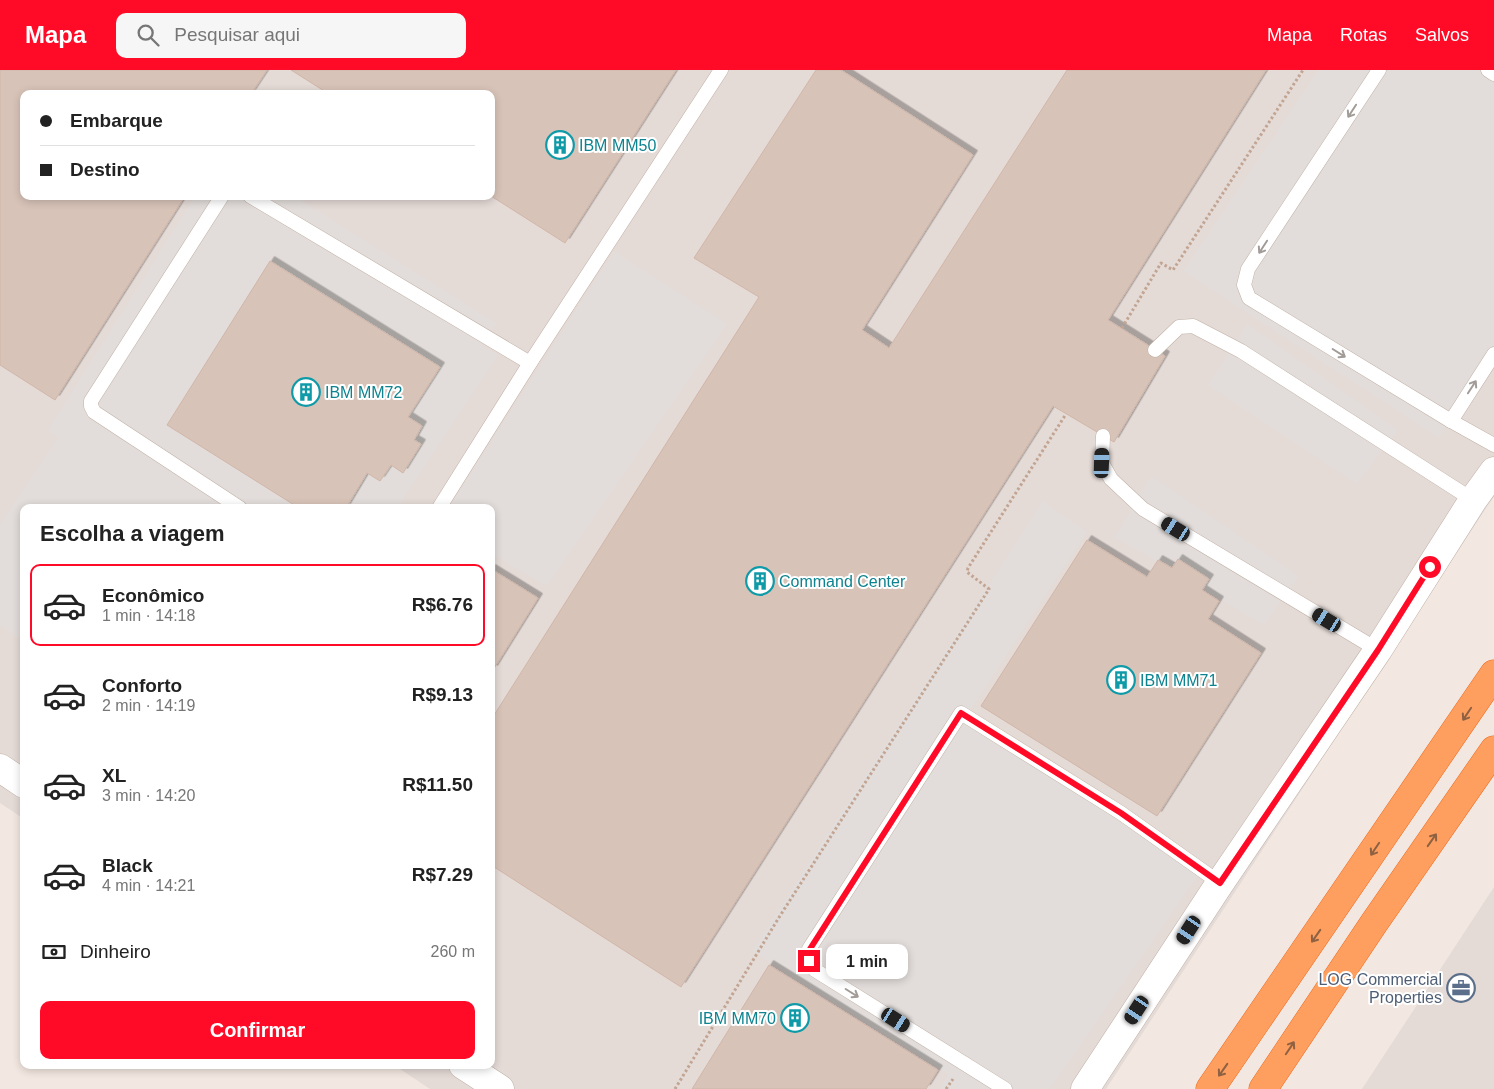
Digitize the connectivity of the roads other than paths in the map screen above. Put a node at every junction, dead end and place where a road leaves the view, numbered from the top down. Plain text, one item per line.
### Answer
1 (720, 70) edge
2 (1379, 70) edge
3 (1488, 70) edge
4 (1494, 74) edge
5 (219, 200) edge
6 (257, 200) edge
7 (1155, 350) dead end
8 (1494, 354) edge
9 (530, 363) junction
10 (1451, 421) junction
11 (1103, 436) dead end
12 (1494, 445) edge
13 (1494, 471) edge
14 (1473, 500) junction
15 (234, 504) edge
16 (442, 504) edge
17 (1378, 650) junction
18 (1494, 674) edge
19 (1494, 750) edge
20 (0, 768) edge
21 (20, 781) edge
22 (1220, 883) junction
23 (469, 1069) edge
24 (500, 1089) edge
25 (1005, 1089) edge
26 (1085, 1089) edge
27 (1210, 1089) edge
28 (1263, 1089) edge

1 - 9 lane
2 -> 10 lane
3 - 4 lane
5 - 15 lane
6 - 9 lane
7 - 14 lane
10 -> 8 lane
9 - 16 lane
10 - 12 lane
11 - 17 lane
13 - 14 street
14 - 17 street
17 - 22 street
18 -> 27 highway
28 -> 19 highway
20 - 21 street
22 -> 25 lane
22 - 26 street
23 - 24 street

